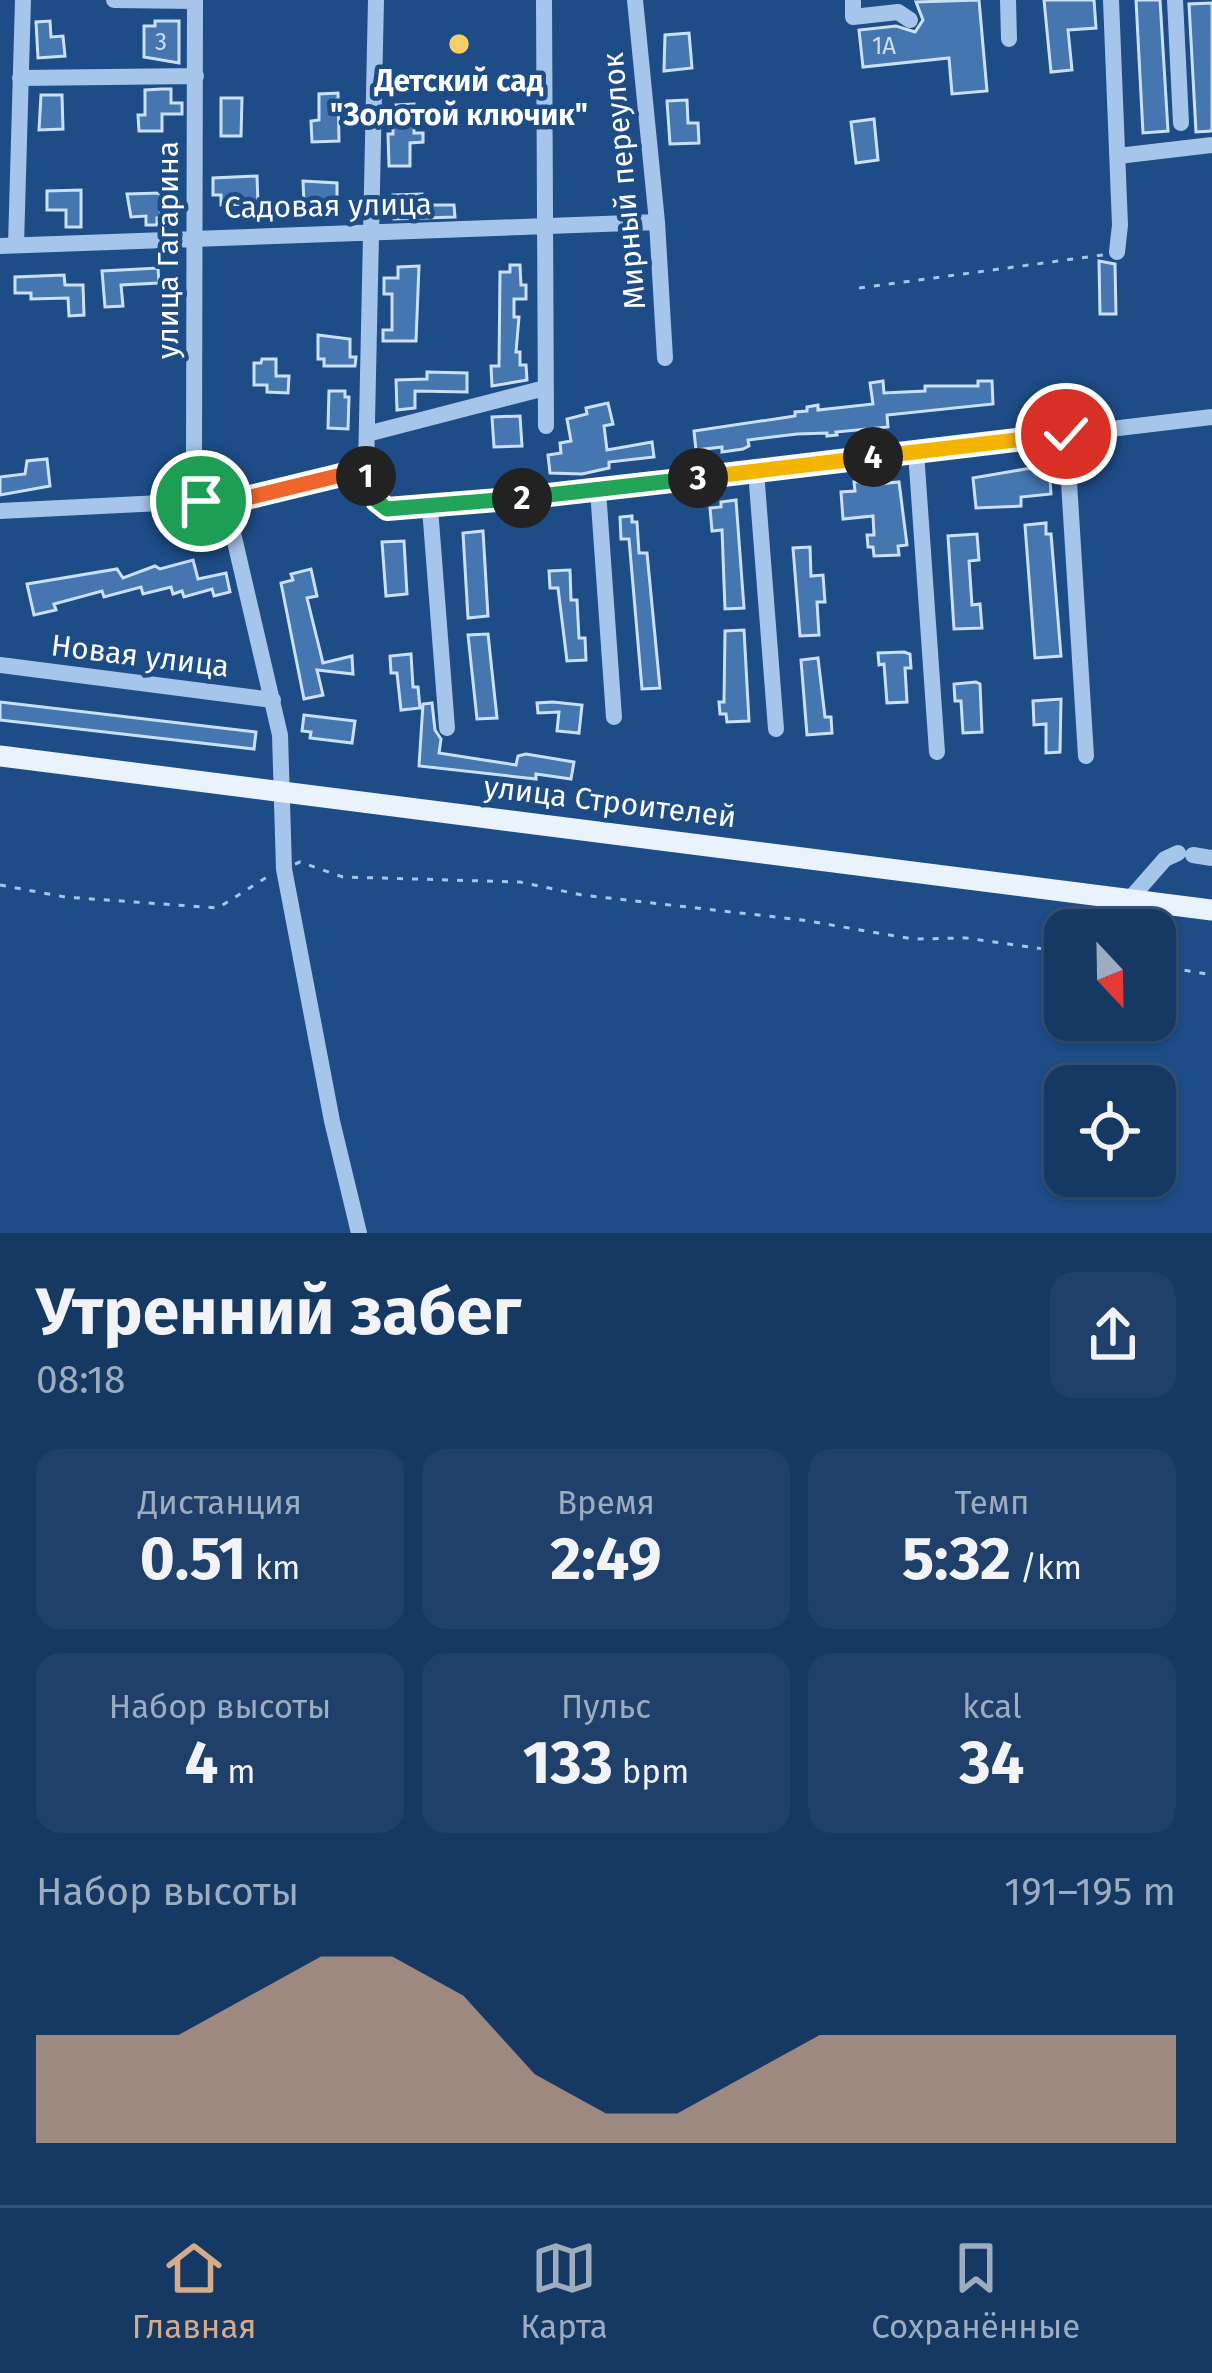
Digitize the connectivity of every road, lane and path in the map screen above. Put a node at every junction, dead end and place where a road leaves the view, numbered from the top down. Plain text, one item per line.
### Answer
1 (22, 0) edge
2 (114, 0) edge
3 (376, 0) edge
4 (544, 0) edge
5 (635, 0) edge
6 (853, 0) edge
7 (1008, 0) edge
8 (1111, 0) edge
9 (1175, 0) edge
10 (195, 1) edge
11 (910, 20) dead end
12 (1009, 39) dead end
13 (196, 76) junction
14 (20, 78) junction
15 (1181, 123) dead end
16 (1212, 145) edge
17 (1118, 156) junction
18 (657, 222) junction
19 (543, 228) junction
20 (371, 232) junction
21 (194, 237) junction
22 (8, 246) edge
23 (1117, 252) joint
24 (859, 288) dead end
25 (665, 358) dead end
26 (545, 388) junction
27 (1212, 417) edge
28 (546, 426) dead end
29 (367, 434) junction
30 (1066, 434) junction
31 (916, 452) junction
32 (366, 469) junction
33 (756, 471) junction
34 (598, 490) junction
35 (201, 501) junction
36 (226, 503) junction
37 (430, 508) junction
38 (0, 511) edge
39 (0, 665) edge
40 (273, 700) junction
41 (614, 717) dead end
42 (447, 728) dead end
43 (776, 729) dead end
44 (937, 752) dead end
45 (0, 756) edge
46 (1086, 757) dead end
47 (280, 789) junction
48 (1194, 855) edge
49 (284, 869) junction
50 (0, 885) edge
51 (1129, 900) junction
52 (1212, 910) edge
53 (1044, 949) edge
54 (1176, 969) edge
55 (1212, 975) edge
56 (359, 1233) edge

1 - 14 street
2 - 10 street
3 - 20 street
4 - 19 street
5 - 18 street, Мирный переулок
6 - 11 street
7 - 12 street
8 - 17 street
9 - 15 street
10 - 13 street, улица Гагарина
13 - 14 street
13 - 21 street, улица Гагарина
14 - 22 street
16 - 17 street
17 - 23 street
18 - 19 street, Садовая улица
18 - 25 street, Мирный переулок
19 - 20 street, Садовая улица
19 - 26 street
20 - 21 street, Садовая улица
20 - 29 street
21 - 22 street, Садовая улица
21 - 35 street, улица Гагарина
23 - 24 path
26 - 28 street
26 - 29 street
27 - 30 street
29 - 32 street
30 - 31 street
30 - 46 street
31 - 33 street
31 - 44 street
32 - 36 street
32 - 37 street
33 - 34 street
33 - 43 street
34 - 37 street
34 - 41 street
35 - 36 street
35 - 38 street
36 - 40 street, Новая улица
37 - 42 street
39 - 40 street, Новая улица
40 - 47 street, Новая улица
45 - 47 main road, улица Строителей
47 - 49 street, Новая улица
47 - 51 main road, улица Строителей
48 - 51 street
49 - 50 path
49 - 53 path
49 - 56 street, Новая улица
51 - 52 main road, улица Строителей
54 - 55 path

